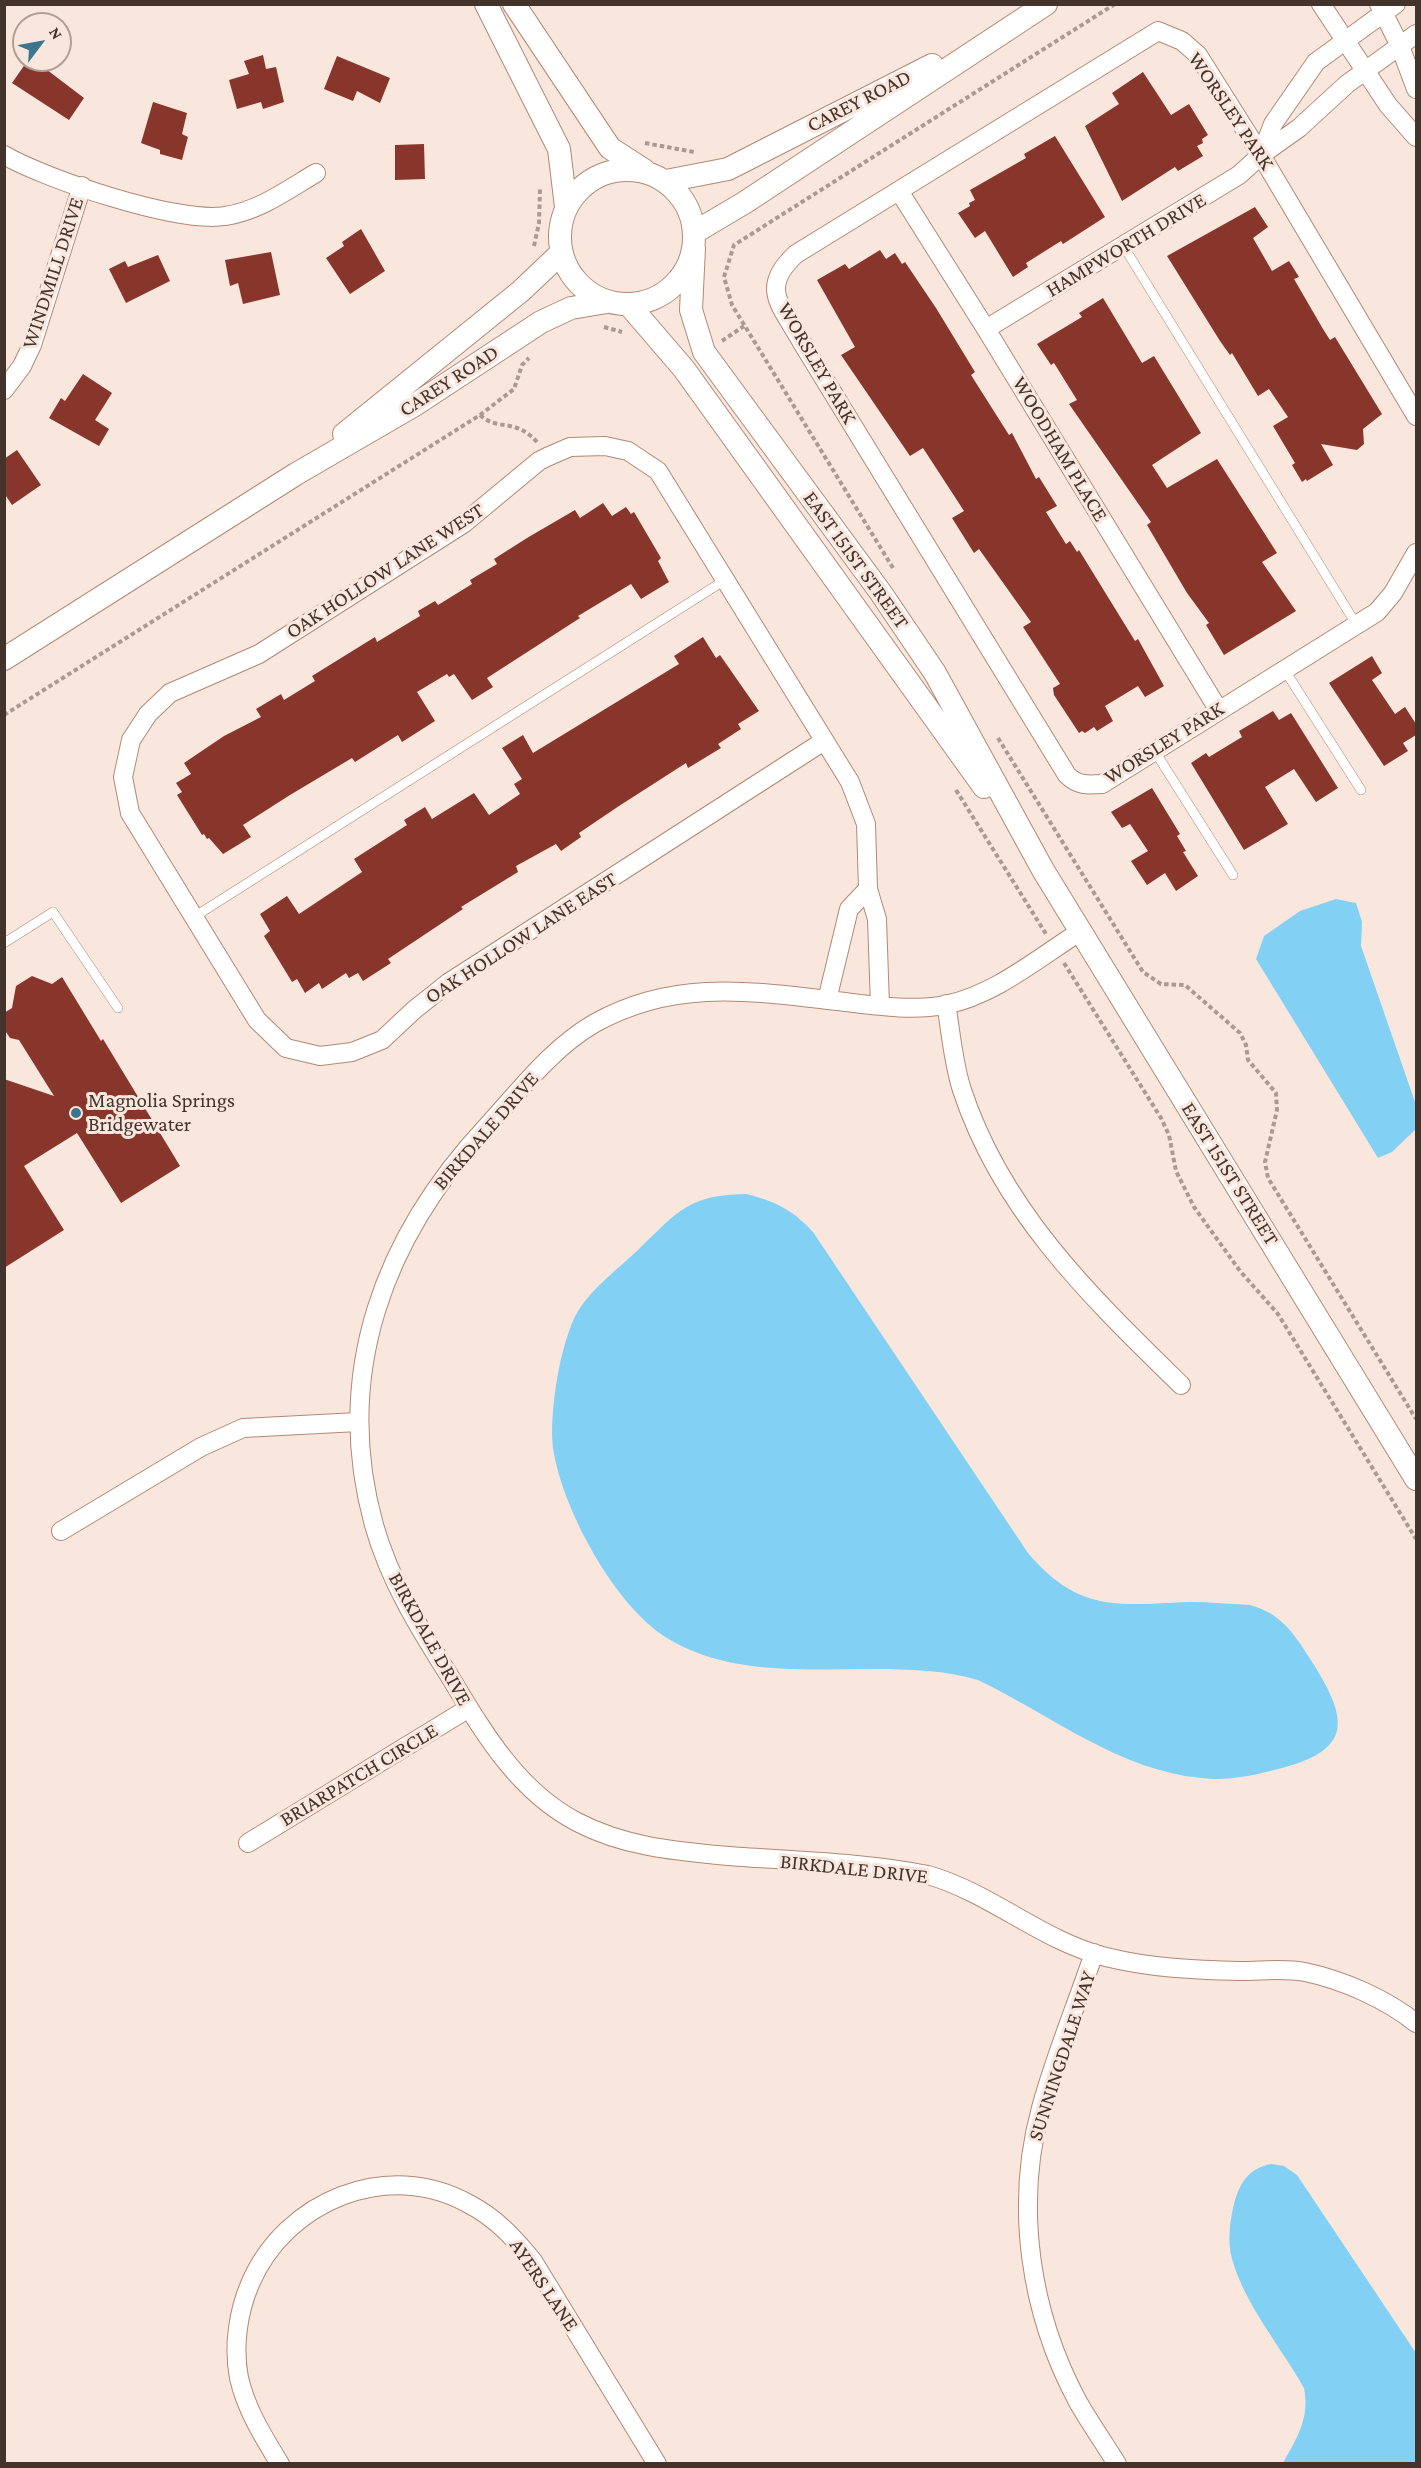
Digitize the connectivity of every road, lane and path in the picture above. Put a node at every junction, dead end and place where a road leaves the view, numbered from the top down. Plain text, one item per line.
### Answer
1 (486, 4) edge
2 (514, 4) edge
3 (1046, 4) edge
4 (1114, 4) edge
5 (1321, 4) edge
6 (1387, 8) edge
7 (1416, 34) edge
8 (985, 42) junction
9 (1345, 42) junction
10 (1400, 46) junction
11 (1364, 72) junction
12 (1416, 89) edge
13 (1416, 137) edge
14 (641, 141) dead end
15 (704, 152) dead end
16 (4, 155) edge
17 (1261, 155) junction
18 (316, 173) dead end
19 (657, 177) junction
20 (540, 184) dead end
21 (82, 186) junction
22 (899, 191) junction
23 (566, 207) junction
24 (694, 240) junction
25 (1124, 247) junction
26 (529, 253) dead end
27 (561, 253) junction
28 (607, 302) junction
29 (629, 305) junction
30 (600, 326) dead end
31 (744, 326) junction
32 (986, 329) junction
33 (631, 336) dead end
34 (716, 345) dead end
35 (532, 355) dead end
36 (4, 390) edge
37 (480, 415) junction
38 (1416, 416) edge
39 (548, 457) junction
40 (296, 474) junction
41 (1416, 552) edge
42 (895, 573) dead end
43 (725, 580) junction
44 (1356, 624) junction
45 (4, 659) edge
46 (1284, 669) junction
47 (1218, 709) junction
48 (4, 716) edge
49 (995, 732) dead end
50 (824, 741) junction
51 (1154, 750) junction
52 (1362, 790) dead end
53 (1043, 870) junction
54 (1233, 875) dead end
55 (868, 889) junction
56 (194, 917) junction
57 (1081, 931) junction
58 (4, 943) edge
59 (827, 1000) junction
60 (946, 1004) junction
61 (880, 1006) junction
62 (118, 1008) dead end
63 (1181, 1385) dead end
64 (1416, 1419) edge
65 (358, 1422) junction
66 (1416, 1479) edge
67 (60, 1531) dead end
68 (469, 1708) junction
69 (248, 1843) dead end
70 (1095, 1953) junction
71 (1416, 2023) edge
72 (280, 2463) edge
73 (657, 2463) edge
74 (1117, 2463) edge

1 - 23 street
2 - 19 street
3 - 8 street, CAREY ROAD
4 - 31 path
5 - 9 street
6 - 9 street, HAMPWORTH DRIVE
6 - 10 street
7 - 10 street, HAMPWORTH DRIVE
8 - 19 street, CAREY ROAD
8 - 24 street, CAREY ROAD
9 - 11 street
9 - 17 street, HAMPWORTH DRIVE
10 - 11 street, HAMPWORTH DRIVE
10 - 12 street
11 - 13 street
11 - 17 street, HAMPWORTH DRIVE
14 - 15 path
16 - 21 street
17 - 22 street, WORSLEY PARK
17 - 25 street, HAMPWORTH DRIVE
17 - 38 street, WORSLEY PARK
18 - 21 street
19 - 23 street
19 - 24 street
20 - 26 path
21 - 36 street, WINDMILL DRIVE
22 - 32 street, WOODHAM PLACE
22 - 51 street, WORSLEY PARK
23 - 27 street
24 - 29 street
24 - 53 street, EAST 151ST STREET
25 - 32 street, HAMPWORTH DRIVE
25 - 44 lane
27 - 28 street
27 - 40 street, CAREY ROAD
28 - 29 street
28 - 40 street, CAREY ROAD
29 - 53 street, EAST 151ST STREET
30 - 33 path
31 - 34 path
31 - 42 path
32 - 47 street, WOODHAM PLACE
35 - 37 path
37 - 39 path
37 - 48 path
39 - 43 street, OAK HOLLOW LANE WEST
39 - 56 street, OAK HOLLOW LANE WEST
40 - 45 street, CAREY ROAD
41 - 44 street, WORSLEY PARK
43 - 50 street, OAK HOLLOW LANE WEST
43 - 56 lane
44 - 46 street, WORSLEY PARK
46 - 47 street, WORSLEY PARK
46 - 52 lane
47 - 51 street, WORSLEY PARK
49 - 64 path
50 - 55 street, OAK HOLLOW LANE WEST
50 - 56 street, OAK HOLLOW LANE EAST
51 - 54 lane
53 - 57 street, EAST 151ST STREET
55 - 59 street
55 - 61 street, OAK HOLLOW LANE WEST
57 - 60 street, BIRKDALE DRIVE
57 - 66 street, EAST 151ST STREET
58 - 62 lane
59 - 61 street, BIRKDALE DRIVE
59 - 65 street, BIRKDALE DRIVE
60 - 61 street, BIRKDALE DRIVE
60 - 63 street
65 - 67 street
65 - 68 street, BIRKDALE DRIVE
68 - 69 street, BRIARPATCH CIRCLE
68 - 70 street, BIRKDALE DRIVE
70 - 71 street, BIRKDALE DRIVE
70 - 74 street, SUNNINGDALE WAY
72 - 73 street, AYERS LANE

